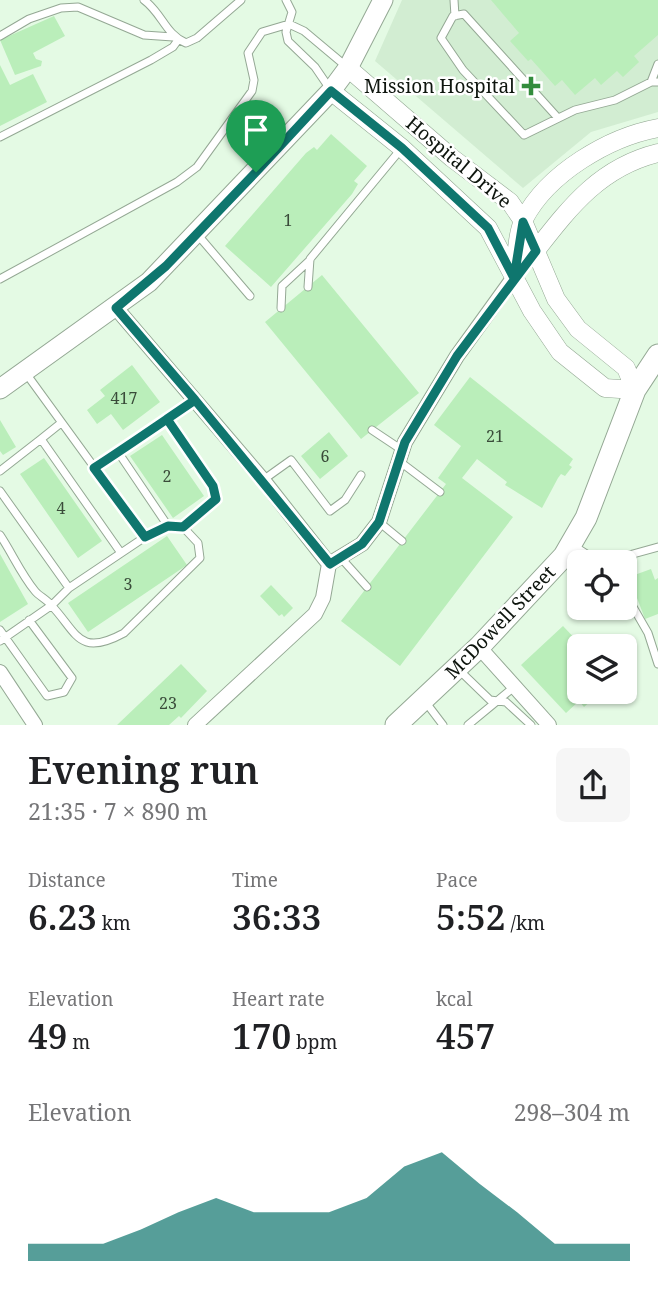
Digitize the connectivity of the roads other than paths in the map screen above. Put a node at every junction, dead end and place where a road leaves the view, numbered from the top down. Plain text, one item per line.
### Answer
1 (144, 0) edge
2 (241, 0) edge
3 (286, 0) edge
4 (383, 0) edge
5 (454, 0) edge
6 (454, 16) junction
7 (289, 24) junction
8 (0, 36) edge
9 (175, 38) junction
10 (658, 64) edge
11 (348, 68) junction
12 (655, 82) edge
13 (331, 91) junction
14 (558, 118) junction
15 (658, 128) edge
16 (0, 137) edge
17 (402, 148) junction
18 (658, 153) edge
19 (523, 222) junction
20 (197, 234) junction
21 (536, 251) junction
22 (310, 259) junction
23 (514, 278) junction
24 (0, 279) edge
25 (308, 286) dead end
26 (250, 296) dead end
27 (116, 308) junction
28 (281, 308) dead end
29 (658, 355) edge
30 (24, 371) junction
31 (0, 389) edge
32 (635, 390) junction
33 (195, 400) junction
34 (167, 419) junction
35 (61, 423) junction
36 (372, 430) dead end
37 (41, 439) junction
38 (118, 452) junction
39 (400, 455) junction
40 (94, 468) junction
41 (0, 471) edge
42 (361, 475) dead end
43 (263, 480) junction
44 (0, 491) edge
45 (440, 492) dead end
46 (379, 522) junction
47 (168, 526) junction
48 (183, 527) junction
49 (0, 536) edge
50 (145, 537) junction
51 (402, 541) dead end
52 (571, 544) junction
53 (658, 547) edge
54 (581, 550) edge
55 (121, 553) junction
56 (637, 553) edge
57 (335, 561) junction
58 (367, 587) dead end
59 (69, 589) junction
60 (52, 605) junction
61 (637, 614) edge
62 (29, 620) junction
63 (0, 630) edge
64 (658, 632) edge
65 (648, 634) junction
66 (3, 640) edge
67 (479, 647) junction
68 (658, 664) edge
69 (457, 667) junction
70 (0, 672) edge
71 (514, 687) junction
72 (424, 700) junction
73 (495, 701) junction
74 (35, 725) edge
75 (195, 725) edge
76 (396, 725) edge
77 (443, 725) edge
78 (468, 725) edge
79 (531, 725) edge
80 (549, 725) edge

1 - 9 lane
2 - 9 lane
3 - 7 lane
4 - 11 main road
5 - 6 lane
6 - 14 lane
6 - 14 lane
7 - 11 lane
7 - 13 lane
7 - 24 lane
8 - 9 lane
9 - 16 lane
10 - 12 lane
11 - 13 main road
11 - 19 street, Hospital Drive
12 - 14 lane
13 - 17 street, Hospital Drive
13 - 20 main road
15 - 19 street
17 - 22 lane
17 - 23 street, Hospital Drive
18 - 21 street
19 - 21 street, Hospital Drive
19 - 23 street
20 - 26 lane
20 - 27 main road
21 - 23 street
21 - 32 street, Hospital Drive
22 - 25 lane
22 - 28 lane
23 - 32 street, Hospital Drive
23 - 39 street
27 - 30 main road
27 - 33 street
29 - 32 main road, McDowell Street
30 - 31 main road
30 - 35 lane
32 - 52 main road, McDowell Street
33 - 34 lane
33 - 43 street
34 - 38 lane
34 - 48 lane
35 - 37 lane
35 - 40 lane
36 - 39 lane
37 - 41 lane
37 - 55 lane
38 - 40 lane
38 - 47 lane
39 - 45 lane
39 - 46 street
40 - 50 lane
42 - 43 lane
43 - 57 street
44 - 59 lane
46 - 51 lane
46 - 57 street
47 - 48 lane
47 - 50 lane
48 - 60 lane
49 - 60 lane
50 - 55 lane
52 - 54 lane
52 - 67 main road, McDowell Street
53 - 56 lane
55 - 59 lane
57 - 58 lane
57 - 75 street
59 - 60 lane
60 - 62 lane
61 - 65 lane
62 - 66 lane
62 - 66 lane
63 - 66 lane
64 - 65 lane
65 - 68 lane
67 - 69 main road, McDowell Street
67 - 71 street
69 - 72 main road, McDowell Street
69 - 73 lane
70 - 74 street
71 - 73 lane
71 - 80 street
72 - 76 main road, McDowell Street
72 - 77 lane
73 - 78 lane
73 - 79 lane

